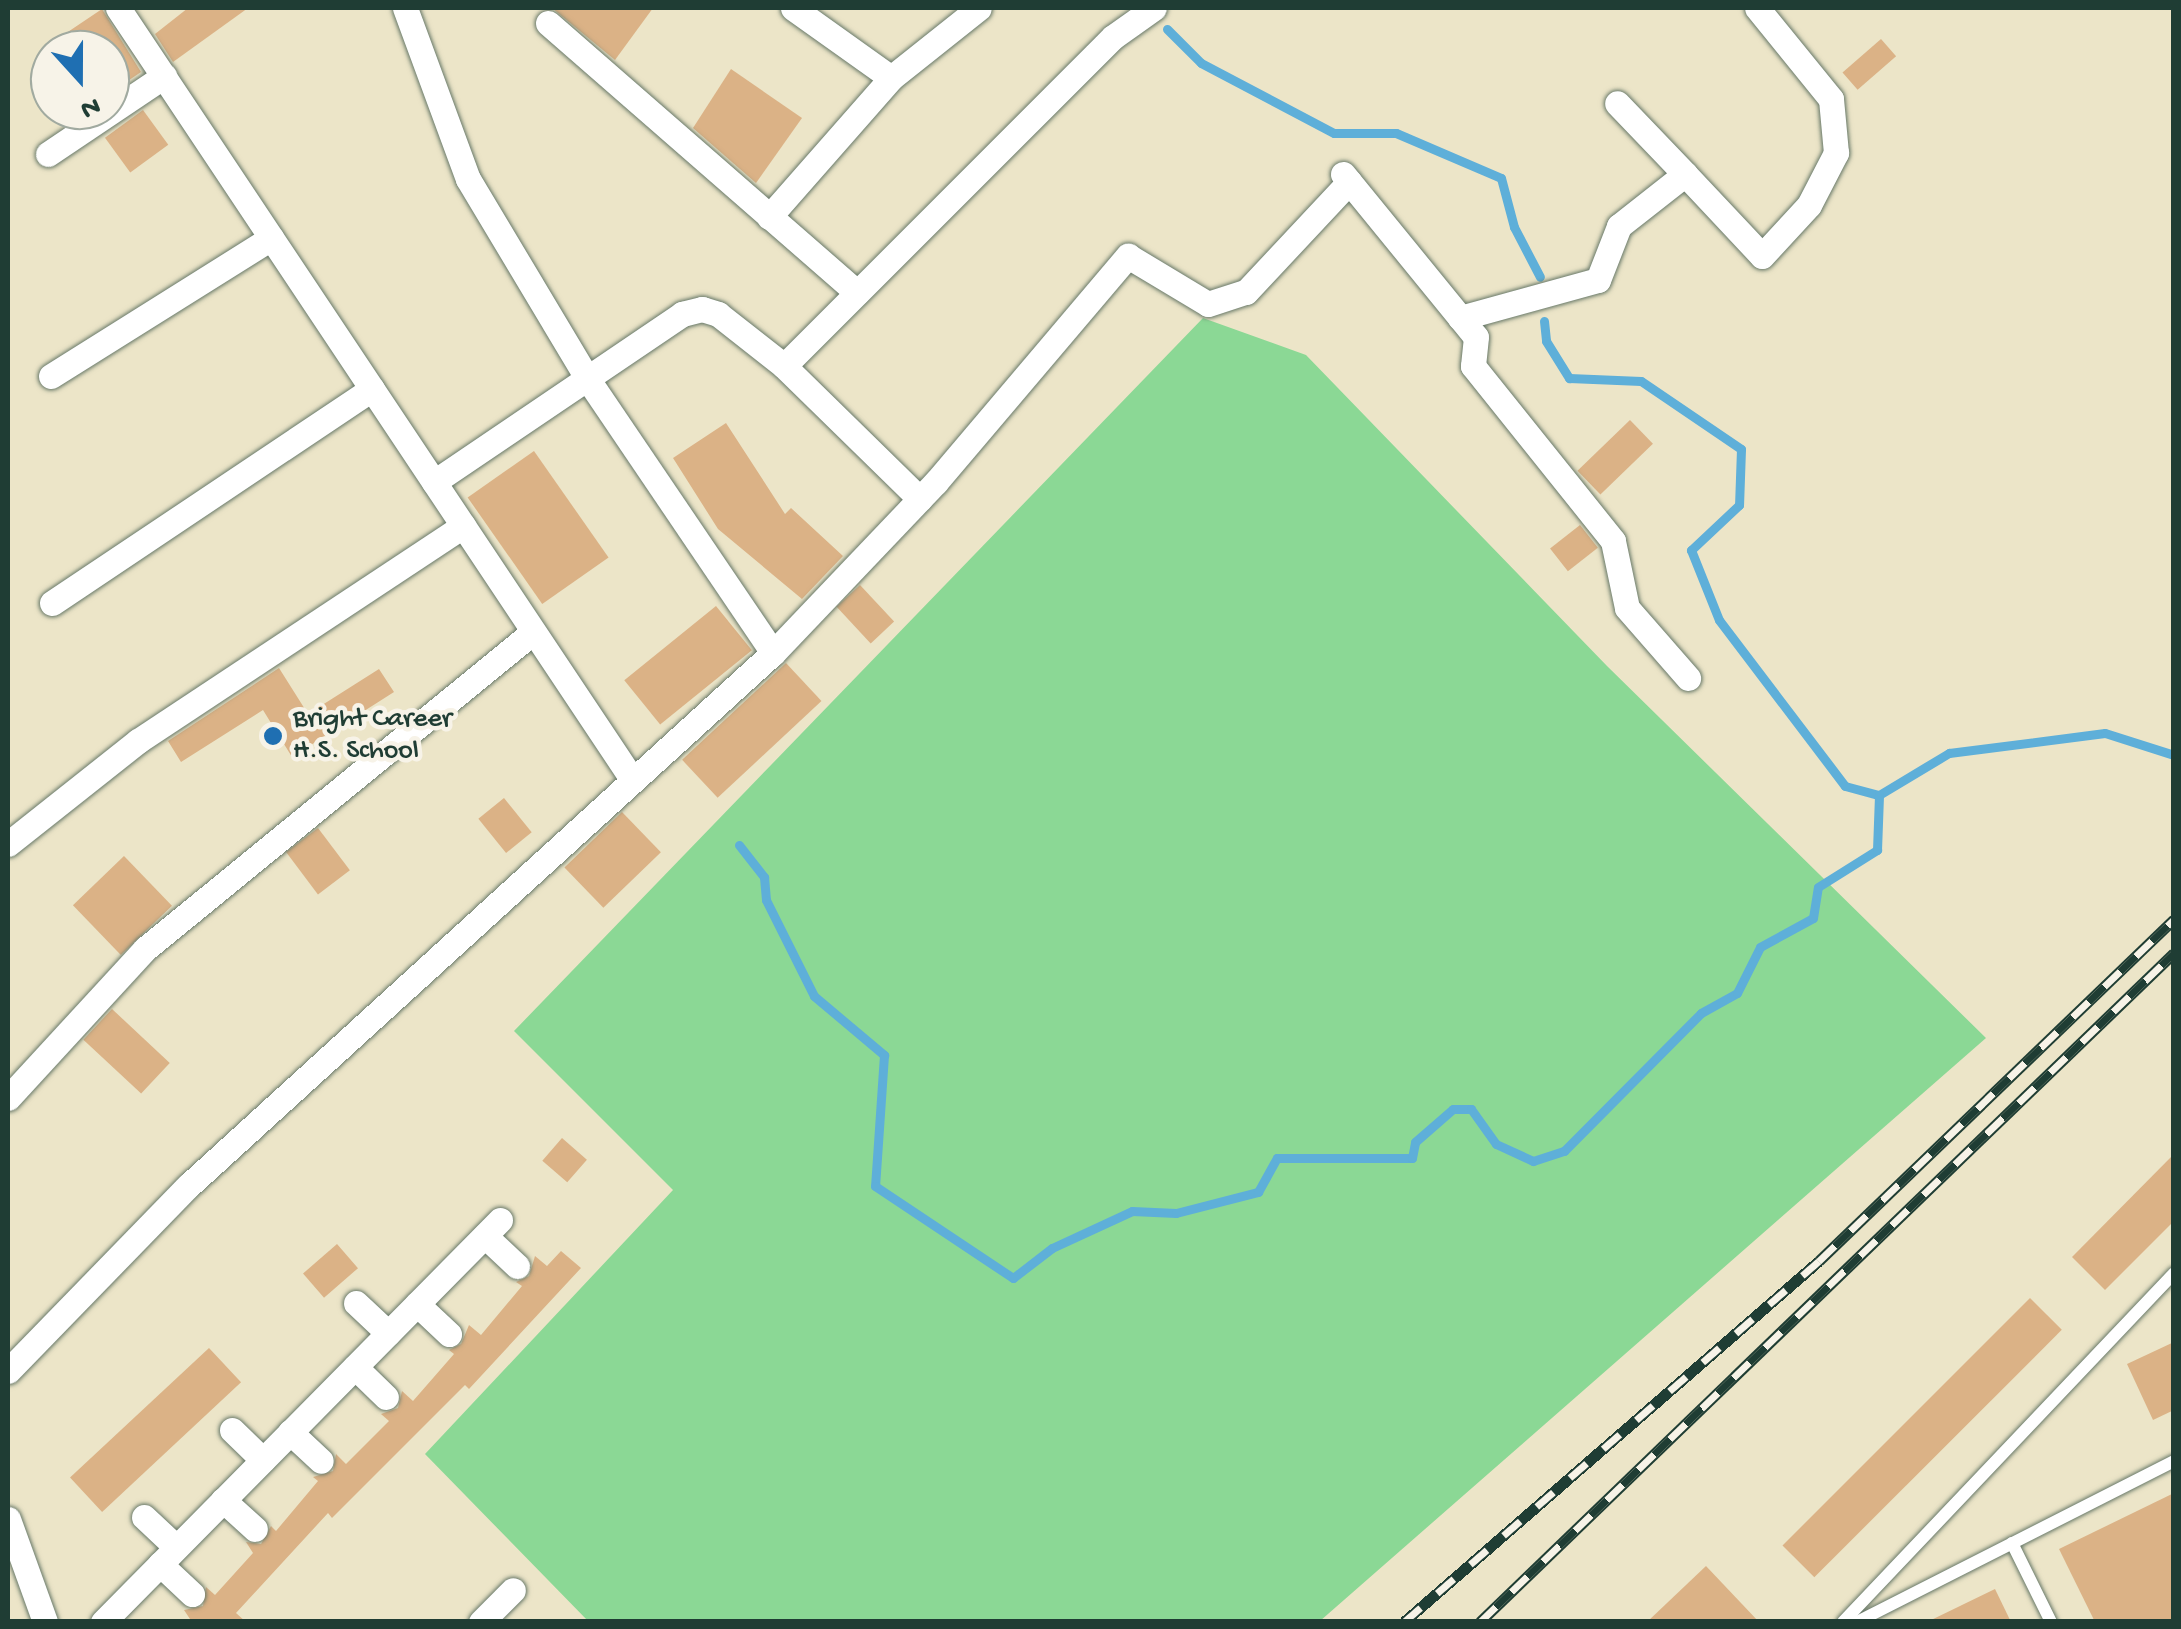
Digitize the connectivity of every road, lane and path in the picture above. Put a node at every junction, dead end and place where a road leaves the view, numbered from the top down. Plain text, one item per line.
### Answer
1 (118, 8) edge
2 (405, 8) edge
3 (793, 8) edge
4 (979, 8) edge
5 (1154, 8) edge
6 (1757, 8) edge
7 (548, 22) dead end
8 (164, 76) junction
9 (891, 78) junction
10 (1617, 103) dead end
11 (48, 154) dead end
12 (1686, 174) junction
13 (769, 216) junction
14 (271, 238) junction
15 (857, 292) junction
16 (1460, 318) junction
17 (784, 366) junction
18 (50, 376) dead end
19 (587, 378) junction
20 (372, 389) junction
21 (434, 482) junction
22 (920, 499) junction
23 (463, 526) junction
24 (52, 603) dead end
25 (534, 632) junction
26 (774, 652) junction
27 (1688, 678) dead end
28 (632, 778) junction
29 (8, 844) edge
30 (8, 1098) edge
31 (517, 1266) dead end
32 (2174, 1273) edge
33 (356, 1303) dead end
34 (417, 1304) junction
35 (388, 1334) junction
36 (449, 1334) dead end
37 (355, 1367) junction
38 (8, 1371) edge
39 (386, 1396) dead end
40 (232, 1430) dead end
41 (290, 1432) junction
42 (263, 1460) junction
43 (321, 1461) dead end
44 (2174, 1461) edge
45 (223, 1500) junction
46 (144, 1517) dead end
47 (8, 1519) edge
48 (254, 1529) dead end
49 (2012, 1543) junction
50 (168, 1555) junction
51 (513, 1590) dead end
52 (192, 1594) dead end
53 (45, 1622) edge
54 (103, 1622) edge
55 (481, 1622) edge
56 (1843, 1622) edge
57 (1857, 1622) edge
58 (2051, 1622) edge

1 - 8 street
2 - 19 street
3 - 9 street
4 - 9 street
5 - 15 street
6 - 12 street
7 - 13 street
8 - 11 street
8 - 14 street
9 - 13 street
10 - 12 street
12 - 16 street
13 - 15 street
14 - 18 street
14 - 20 street
15 - 17 street
16 - 22 street
16 - 27 street
17 - 19 street
17 - 22 street
19 - 21 street
19 - 26 street
20 - 21 street
20 - 24 street
21 - 23 street
22 - 26 street
23 - 25 street
23 - 29 street
25 - 28 street
25 - 30 street
26 - 28 street
28 - 38 street
31 - 34 street
32 - 56 lane
33 - 35 street
34 - 35 street
34 - 36 street
35 - 37 street
37 - 39 street
37 - 41 street
40 - 42 street
41 - 42 street
41 - 43 street
42 - 45 street
44 - 49 lane
45 - 48 street
45 - 50 street
46 - 50 street
47 - 53 street
49 - 57 lane
49 - 58 lane
50 - 52 street
50 - 54 street
51 - 55 street

